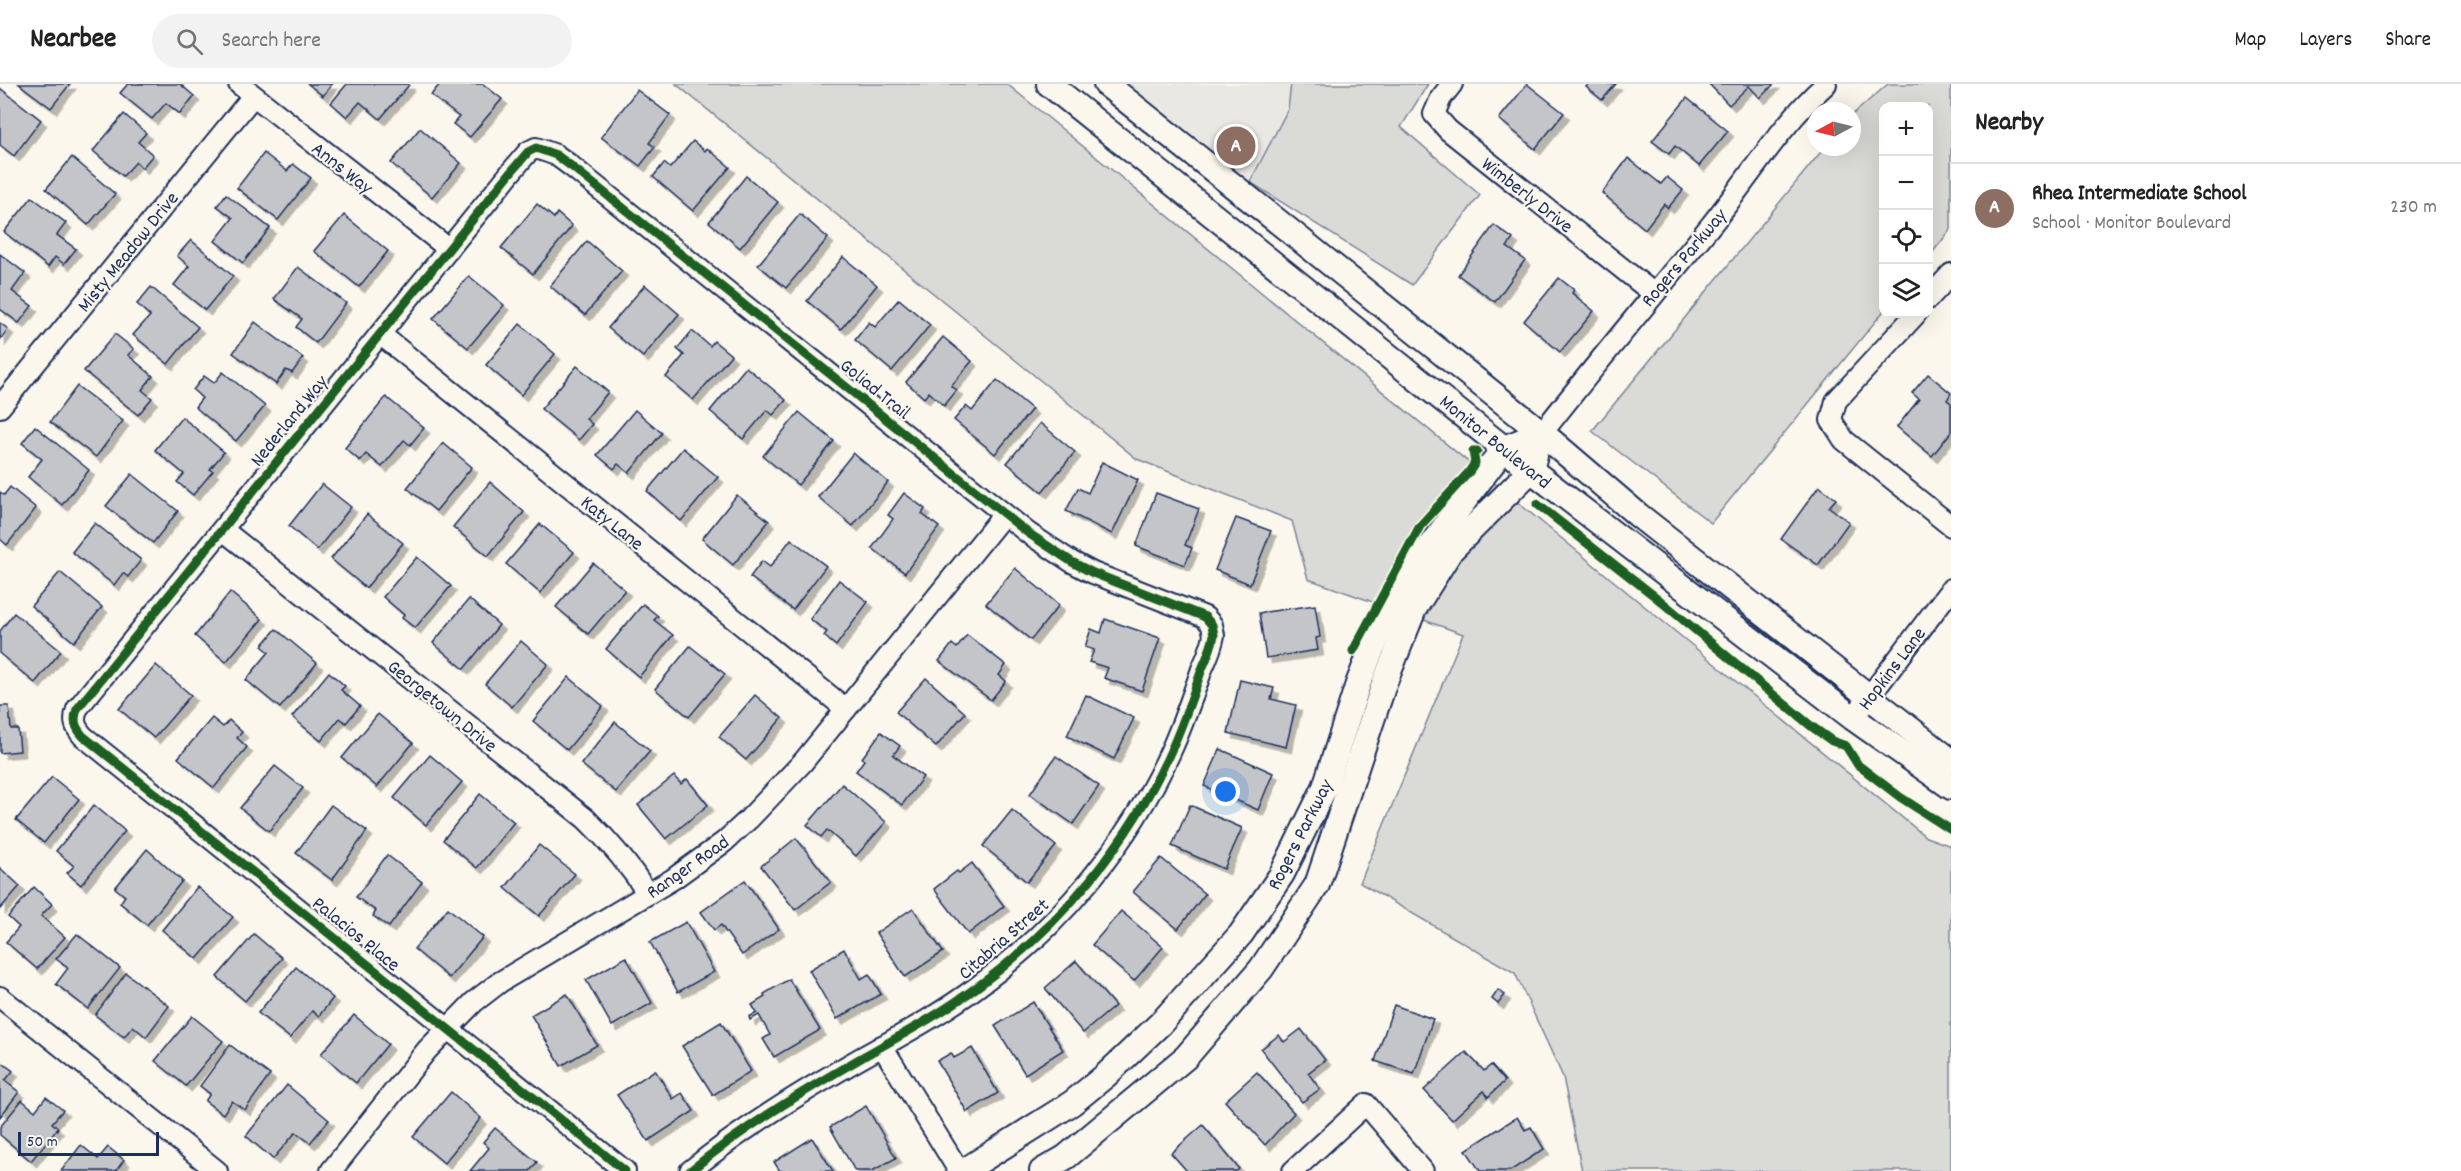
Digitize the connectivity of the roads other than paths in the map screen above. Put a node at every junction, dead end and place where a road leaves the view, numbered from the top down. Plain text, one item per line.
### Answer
1 (1049, 84) edge
2 (1106, 84) edge
3 (1452, 84) edge
4 (1826, 84) edge
5 (246, 90) edge
6 (536, 148) joint
7 (449, 249) junction
8 (1951, 274) edge
9 (1653, 293) junction
10 (1933, 294) edge
11 (1912, 318) edge
12 (380, 334) junction
13 (0, 407) edge
14 (1542, 433) junction
15 (1504, 448) junction
16 (1531, 470) junction
17 (1004, 514) junction
18 (1951, 526) edge
19 (223, 530) junction
20 (1951, 589) edge
21 (1212, 625) joint
22 (1870, 696) junction
23 (846, 710) junction
24 (1853, 718) junction
25 (74, 719) joint
26 (1951, 761) edge
27 (1951, 788) edge
28 (648, 894) junction
29 (0, 997) edge
30 (448, 1029) junction
31 (882, 1046) junction
32 (217, 1171) edge
33 (331, 1171) edge
34 (625, 1171) edge
35 (690, 1171) edge
36 (959, 1171) edge
37 (964, 1171) edge
38 (1042, 1171) edge
39 (1293, 1171) edge
40 (1423, 1171) edge

1 - 15 street, Monitor Boulevard
2 - 14 street, Monitor Boulevard
3 - 9 street, Wimberly Drive
4 - 9 street, Rogers Parkway
5 - 7 street, Anns Way
5 - 13 street, Misty Meadow Drive
6 - 7 street, Nederland Way
6 - 17 street, Goliad Trail
7 - 12 street, Nederland Way
8 - 10 street
9 - 14 street, Rogers Parkway
11 - 18 street
12 - 19 street, Nederland Way
12 - 23 street, Katy Lane
14 - 15 street
14 - 16 street, Rogers Parkway
14 - 22 street, Monitor Boulevard
15 - 16 street, Monitor Boulevard
15 - 37 street, Rogers Parkway
16 - 24 street, Monitor Boulevard
16 - 38 street, Rogers Parkway
17 - 21 street, Goliad Trail
17 - 23 street, Ranger Road
19 - 25 street, Nederland Way
19 - 28 street, Georgetown Drive
20 - 22 street, Hopkins Lane
21 - 31 street, Citabria Street
22 - 24 street, Hopkins Lane
22 - 26 street, Monitor Boulevard
23 - 28 street, Ranger Road
24 - 27 street, Monitor Boulevard
25 - 30 street, Palacios Place
28 - 30 street, Ranger Road
29 - 32 street
30 - 33 street, Ranger Road
30 - 34 street, Palacios Place
31 - 35 street, Citabria Street
31 - 36 street
39 - 40 street

